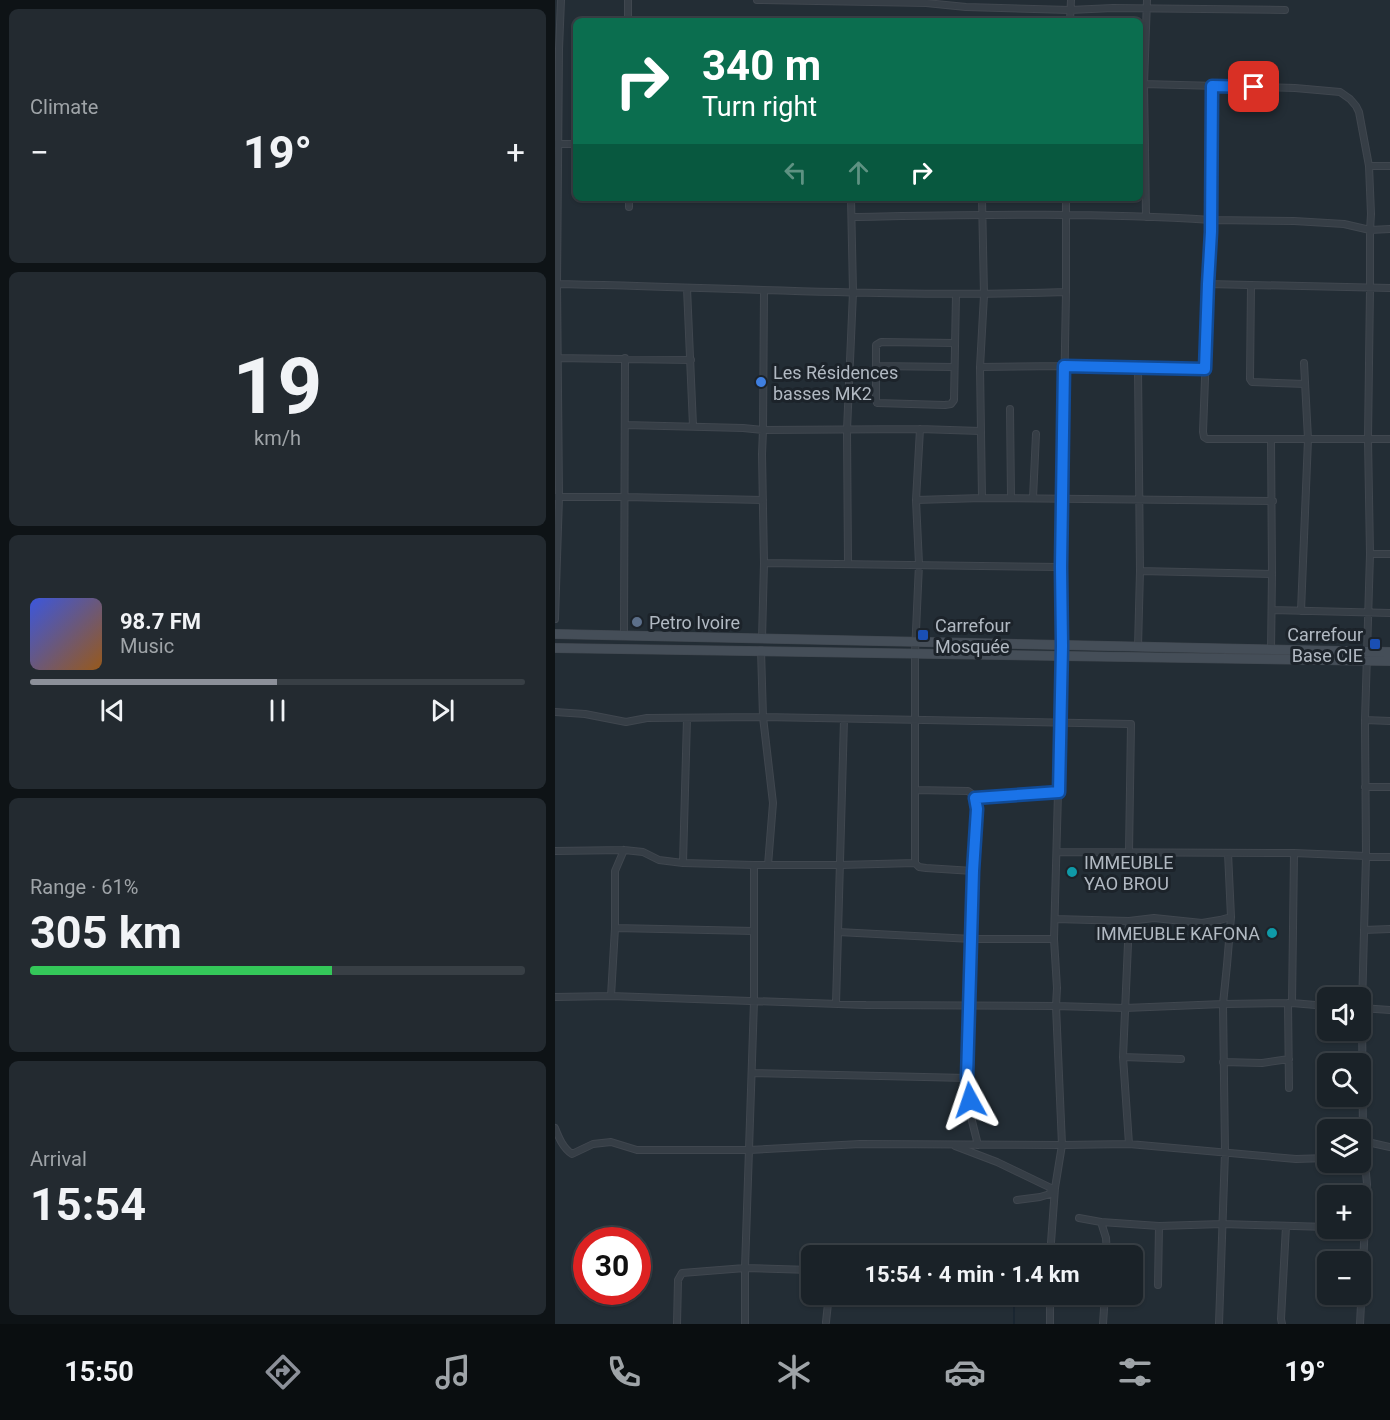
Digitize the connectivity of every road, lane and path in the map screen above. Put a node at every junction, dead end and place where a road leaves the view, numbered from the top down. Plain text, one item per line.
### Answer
1 (561, 0) edge
2 (628, 0) edge
3 (757, 0) edge
4 (1071, 0) edge
5 (1147, 0) edge
6 (926, 2) edge
7 (1147, 8) junction
8 (1070, 10) junction
9 (1285, 10) dead end
10 (628, 18) edge
11 (1070, 18) edge
12 (1143, 69) edge
13 (1143, 84) edge
14 (1212, 86) junction
15 (1143, 117) edge
16 (556, 144) edge
17 (573, 144) edge
18 (1369, 165) junction
19 (1390, 166) edge
20 (629, 201) edge
21 (851, 201) edge
22 (982, 201) edge
23 (1066, 201) edge
24 (556, 205) edge
25 (629, 207) dead end
26 (981, 214) junction
27 (1065, 214) junction
28 (1146, 217) junction
29 (852, 218) junction
30 (1211, 220) junction
31 (1390, 229) edge
32 (1370, 230) junction
33 (556, 284) edge
34 (1208, 284) junction
35 (1251, 285) junction
36 (687, 288) junction
37 (1390, 288) edge
38 (1370, 289) junction
39 (764, 291) junction
40 (853, 292) junction
41 (1066, 292) junction
42 (956, 294) junction
43 (984, 295) junction
44 (955, 343) junction
45 (556, 358) edge
46 (625, 358) junction
47 (691, 360) junction
48 (1304, 363) dead end
49 (876, 366) junction
50 (1064, 366) junction
51 (954, 367) junction
52 (980, 367) junction
53 (1139, 368) junction
54 (1205, 369) junction
55 (1305, 384) junction
56 (1010, 409) dead end
57 (625, 425) junction
58 (693, 426) junction
59 (920, 429) junction
60 (763, 430) junction
61 (847, 430) junction
62 (980, 431) junction
63 (1036, 434) dead end
64 (1271, 439) junction
65 (1308, 439) junction
66 (1368, 439) junction
67 (1390, 439) edge
68 (557, 497) edge
69 (625, 497) junction
70 (982, 498) junction
71 (1011, 498) junction
72 (1033, 498) junction
73 (1062, 499) junction
74 (1140, 499) junction
75 (763, 500) junction
76 (916, 500) junction
77 (1273, 501) junction
78 (1370, 554) junction
79 (1390, 554) edge
80 (556, 560) edge
81 (764, 563) junction
82 (848, 564) junction
83 (918, 564) junction
84 (1061, 567) junction
85 (1140, 572) junction
86 (1272, 574) junction
87 (1272, 610) junction
88 (1301, 611) junction
89 (1369, 613) junction
90 (1390, 613) edge
91 (555, 620) edge
92 (555, 634) edge
93 (624, 635) junction
94 (762, 639) junction
95 (1138, 647) junction
96 (555, 648) edge
97 (915, 648) junction
98 (761, 650) junction
99 (1062, 650) junction
100 (1271, 650) junction
101 (1390, 652) edge
102 (1366, 656) junction
103 (1390, 661) edge
104 (555, 712) edge
105 (763, 717) junction
106 (687, 718) junction
107 (844, 719) junction
108 (1365, 720) junction
109 (915, 721) junction
110 (1390, 721) edge
111 (1060, 722) junction
112 (1365, 787) junction
113 (1390, 787) edge
114 (915, 790) junction
115 (1059, 792) junction
116 (975, 798) junction
117 (624, 850) junction
118 (555, 851) edge
119 (1057, 852) junction
120 (1129, 853) junction
121 (1228, 853) junction
122 (1294, 854) junction
123 (1366, 856) junction
124 (1390, 857) edge
125 (683, 863) junction
126 (915, 863) junction
127 (753, 865) junction
128 (768, 865) junction
129 (840, 865) junction
130 (973, 871) junction
131 (1230, 917) junction
132 (1055, 919) junction
133 (1129, 921) junction
134 (615, 928) junction
135 (1390, 929) edge
136 (754, 930) junction
137 (1364, 930) junction
138 (838, 932) junction
139 (972, 939) junction
140 (1054, 939) junction
141 (1362, 987) edge
142 (611, 996) junction
143 (555, 997) edge
144 (754, 1001) junction
145 (1290, 1003) junction
146 (836, 1004) junction
147 (1223, 1004) junction
148 (1317, 1005) edge
149 (969, 1006) junction
150 (1056, 1006) junction
151 (1125, 1008) junction
152 (1371, 1009) edge
153 (1390, 1010) edge
154 (1361, 1041) edge
155 (1123, 1057) junction
156 (1181, 1059) dead end
157 (1289, 1059) junction
158 (1224, 1062) junction
159 (752, 1073) junction
160 (967, 1078) junction
161 (1289, 1088) dead end
162 (1362, 1119) edge
163 (555, 1128) edge
164 (951, 1144) junction
165 (978, 1144) junction
166 (1129, 1144) junction
167 (1371, 1144) edge
168 (1062, 1145) junction
169 (1390, 1147) edge
170 (749, 1150) junction
171 (1225, 1152) junction
172 (1317, 1158) edge
173 (1053, 1188) junction
174 (1017, 1200) dead end
175 (1079, 1218) dead end
176 (1101, 1222) junction
177 (1222, 1224) junction
178 (1159, 1226) junction
179 (1286, 1226) junction
180 (1317, 1227) edge
181 (1362, 1239) edge
182 (1050, 1245) edge
183 (1106, 1245) edge
184 (745, 1268) junction
185 (801, 1270) edge
186 (1158, 1285) dead end
187 (828, 1305) edge
188 (1050, 1305) edge
189 (1104, 1305) edge
190 (827, 1322) dead end
191 (677, 1324) edge
192 (745, 1324) edge
193 (1050, 1324) edge
194 (1103, 1324) edge
195 (1219, 1324) edge
196 (1282, 1324) edge
197 (1360, 1324) edge

1 - 16 street
2 - 10 street
3 - 6 street
4 - 8 street
5 - 7 street
6 - 8 street
7 - 8 street
7 - 9 street
7 - 12 street
8 - 11 street
13 - 14 street
14 - 18 street
14 - 30 street
15 - 28 street
16 - 17 street
16 - 24 street
18 - 19 street
18 - 32 street
20 - 25 street
21 - 29 street
22 - 26 street
23 - 27 street
24 - 33 street
26 - 27 street
26 - 29 street
26 - 43 street
27 - 28 street
27 - 41 street
28 - 30 street
29 - 40 street
30 - 32 street
30 - 34 street
31 - 32 street
32 - 38 street
33 - 36 street
33 - 45 street
34 - 35 street
34 - 54 street
35 - 38 street
35 - 55 street
36 - 39 street
36 - 47 street
37 - 38 street
38 - 66 street
39 - 40 street
39 - 60 street
40 - 42 street
40 - 61 street
41 - 43 street
41 - 50 street
42 - 43 street
42 - 44 street
43 - 52 street
44 - 49 street
44 - 51 street
45 - 46 street
45 - 68 street
46 - 47 street
46 - 57 street
47 - 58 street
48 - 55 street
49 - 51 street
49 - 51 street
50 - 52 street
50 - 53 street
50 - 73 street
52 - 62 street
53 - 54 street
53 - 74 street
54 - 64 street
55 - 65 street
56 - 71 street
57 - 58 street
57 - 69 street
58 - 60 street
59 - 61 street
59 - 62 street
59 - 76 street
60 - 61 street
60 - 75 street
61 - 82 street
62 - 70 street
63 - 72 street
64 - 65 street
64 - 77 street
65 - 66 street
65 - 88 street
66 - 67 street
66 - 78 street
68 - 69 street
68 - 80 street
69 - 75 street
69 - 93 street
70 - 71 street
70 - 76 street
71 - 72 street
72 - 73 street
73 - 74 street
73 - 84 street
74 - 77 street
74 - 85 street
75 - 81 street
76 - 83 street
77 - 86 street
78 - 79 street
78 - 89 street
80 - 91 street
81 - 82 street
81 - 94 street
82 - 83 street
83 - 84 street
83 - 97 street
84 - 99 street
85 - 86 street
85 - 95 street
86 - 87 street
87 - 88 street
87 - 100 street
88 - 89 street
89 - 90 street
89 - 102 street
92 - 93 main road
93 - 94 main road
94 - 97 main road
95 - 99 main road
95 - 100 main road
96 - 98 main road
97 - 98 main road
97 - 99 main road
97 - 109 street
98 - 105 street
99 - 102 main road
99 - 111 street
100 - 102 main road
101 - 102 main road
102 - 103 main road
102 - 108 street
104 - 106 street
105 - 106 street
105 - 107 street
105 - 128 street
106 - 125 street
107 - 109 street
107 - 129 street
108 - 110 street
108 - 112 street
109 - 111 street
109 - 114 street
111 - 115 street
111 - 120 street
112 - 113 street
112 - 123 street
114 - 116 street
114 - 126 street
115 - 116 street
115 - 119 street
116 - 130 street
117 - 118 street
117 - 125 street
117 - 134 street
119 - 120 street
119 - 132 street
120 - 121 street
121 - 122 street
121 - 131 street
122 - 123 street
122 - 145 street
123 - 124 street
123 - 137 street
125 - 127 street
126 - 129 street
126 - 130 street
127 - 128 street
127 - 136 street
128 - 129 street
129 - 138 street
130 - 139 street
131 - 133 street
131 - 147 street
132 - 133 street
132 - 140 street
133 - 151 street
134 - 136 street
134 - 142 street
135 - 137 street
136 - 144 street
137 - 141 street
138 - 139 street
138 - 146 street
139 - 140 street
139 - 149 street
140 - 150 street
142 - 143 street
142 - 144 street
144 - 146 street
144 - 159 street
145 - 147 street
145 - 148 street
145 - 157 street
146 - 149 street
147 - 151 street
147 - 158 street
149 - 150 street
149 - 160 street
150 - 151 street
150 - 168 street
151 - 155 street
152 - 153 street
154 - 162 street
155 - 156 street
155 - 166 street
157 - 158 street
157 - 161 street
158 - 171 street
159 - 160 street
159 - 170 street
160 - 165 street
163 - 170 street
164 - 165 street
164 - 170 street
164 - 173 street
165 - 168 street
166 - 168 street
166 - 171 street
167 - 169 street
168 - 173 street
170 - 184 street
171 - 172 street
171 - 177 street
173 - 174 street
173 - 182 street
175 - 176 street
176 - 178 street
176 - 183 street
177 - 178 street
177 - 179 street
177 - 195 street
178 - 186 street
179 - 180 street
179 - 196 street
181 - 197 street
184 - 185 street
184 - 191 street
184 - 192 street
187 - 190 street
188 - 193 street
189 - 194 street

